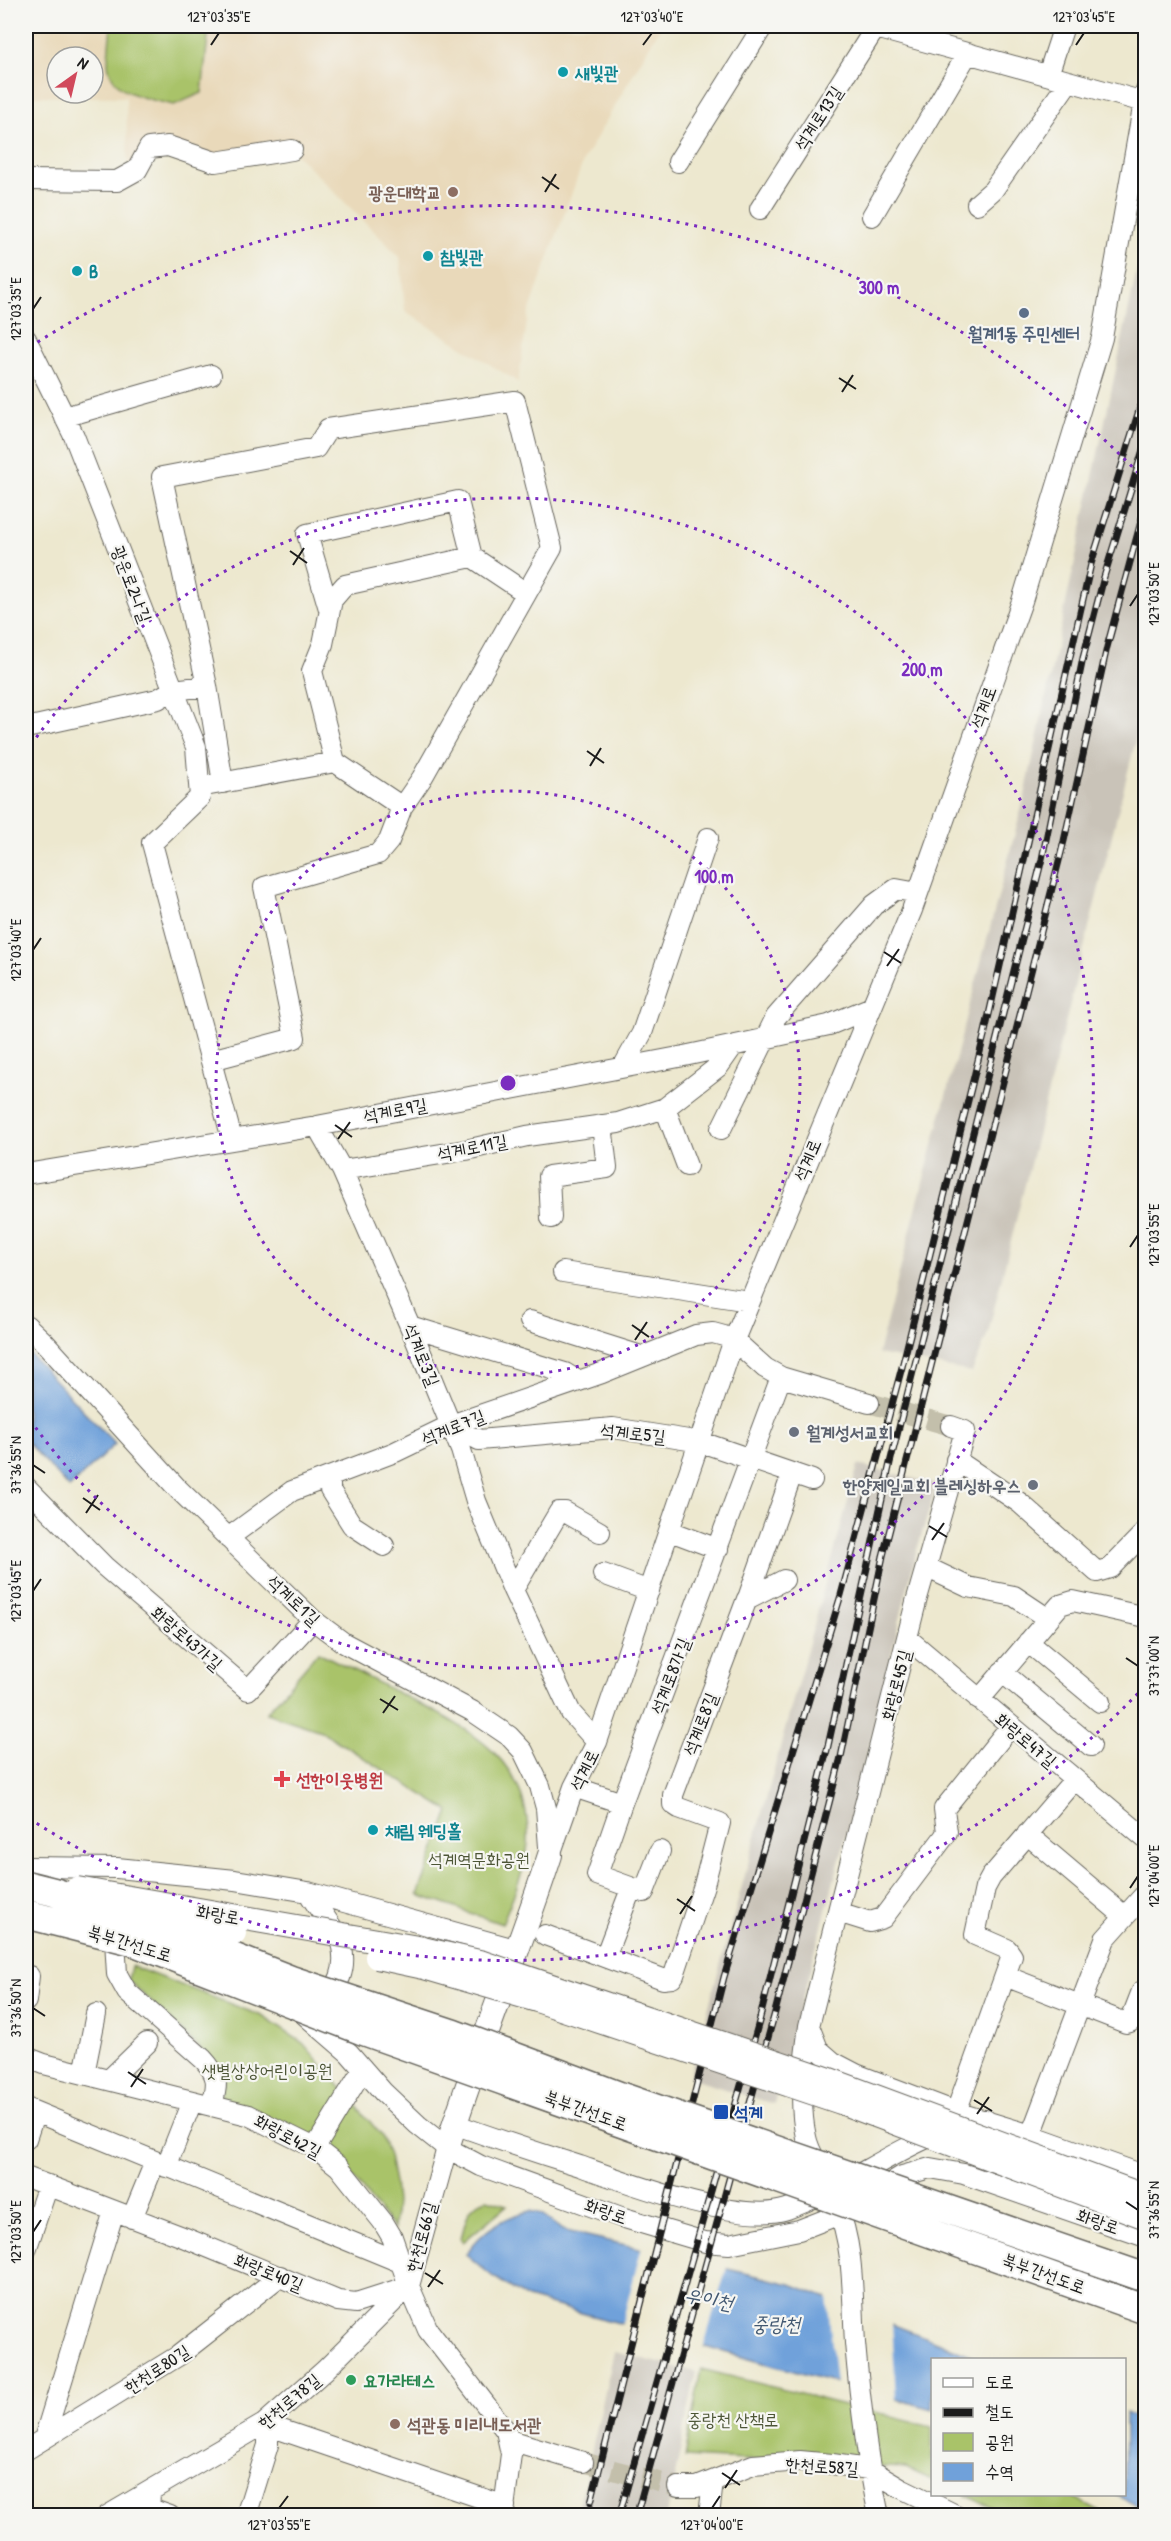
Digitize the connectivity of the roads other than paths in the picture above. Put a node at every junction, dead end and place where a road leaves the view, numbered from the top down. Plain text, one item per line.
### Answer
1 (763, 26) edge
2 (873, 26) edge
3 (1064, 26) edge
4 (968, 53) junction
5 (1048, 75) junction
6 (1068, 81) junction
7 (1145, 96) edge
8 (292, 150) dead end
9 (678, 162) dead end
10 (26, 180) edge
11 (977, 204) dead end
12 (760, 209) dead end
13 (872, 216) dead end
14 (26, 339) edge
15 (212, 375) dead end
16 (64, 417) junction
17 (472, 556) junction
18 (526, 593) junction
19 (328, 609) junction
20 (207, 686) junction
21 (173, 690) junction
22 (26, 728) edge
23 (335, 762) junction
24 (223, 783) junction
25 (199, 787) junction
26 (402, 807) junction
27 (708, 838) dead end
28 (918, 893) junction
29 (872, 1006) junction
30 (764, 1040) junction
31 (733, 1046) junction
32 (211, 1060) junction
33 (623, 1067) junction
34 (665, 1108) junction
35 (602, 1125) junction
36 (316, 1126) junction
37 (721, 1129) dead end
38 (232, 1138) junction
39 (687, 1166) dead end
40 (342, 1170) junction
41 (26, 1174) edge
42 (552, 1218) dead end
43 (563, 1272) dead end
44 (749, 1301) junction
45 (530, 1321) dead end
46 (26, 1325) edge
47 (410, 1326) junction
48 (734, 1340) junction
49 (641, 1356) junction
50 (782, 1377) junction
51 (578, 1381) junction
52 (869, 1403) tunnel mouth
53 (963, 1424) dead end
54 (451, 1425) junction
55 (701, 1442) junction
56 (752, 1460) junction
57 (956, 1460) junction
58 (792, 1474) junction
59 (330, 1476) junction
60 (812, 1480) dead end
61 (26, 1487) edge
62 (670, 1531) junction
63 (1146, 1531) edge
64 (600, 1532) dead end
65 (228, 1538) junction
66 (384, 1546) dead end
67 (718, 1549) junction
68 (926, 1566) junction
69 (603, 1574) dead end
70 (784, 1580) dead end
71 (513, 1590) junction
72 (649, 1591) junction
73 (748, 1598) junction
74 (1146, 1617) edge
75 (1047, 1618) junction
76 (313, 1620) junction
77 (908, 1639) junction
78 (1028, 1642) junction
79 (1002, 1672) junction
80 (979, 1700) junction
81 (1100, 1702) dead end
82 (1011, 1727) junction
83 (597, 1742) junction
84 (1091, 1746) dead end
85 (1074, 1780) junction
86 (574, 1787) junction
87 (622, 1803) junction
88 (1028, 1834) junction
89 (1146, 1839) edge
90 (660, 1851) dead end
91 (550, 1855) junction
92 (26, 1867) edge
93 (26, 1884) edge
94 (631, 1889) junction
95 (308, 1892) junction
96 (1144, 1896) edge
97 (83, 1897) junction
98 (26, 1903) edge
99 (838, 1912) junction
100 (26, 1914) edge
101 (1124, 1916) junction
102 (26, 1923) edge
103 (545, 1935) dead end
104 (115, 1940) junction
105 (518, 1950) junction
106 (605, 1957) junction
107 (29, 1976) dead end
108 (1005, 1976) junction
109 (1142, 1991) dead end
110 (26, 2001) edge
111 (288, 2001) junction
112 (1079, 2005) junction
113 (96, 2014) dead end
114 (809, 2026) junction
115 (147, 2043) dead end
116 (26, 2057) edge
117 (363, 2069) junction
118 (84, 2074) junction
119 (109, 2080) junction
120 (192, 2102) junction
121 (212, 2106) junction
122 (30, 2110) edge
123 (956, 2112) junction
124 (986, 2120) junction
125 (454, 2124) junction
126 (1031, 2135) junction
127 (26, 2139) edge
128 (315, 2148) junction
129 (447, 2148) junction
130 (160, 2164) junction
131 (1146, 2176) edge
132 (26, 2177) edge
133 (48, 2185) junction
134 (1006, 2189) junction
135 (830, 2190) junction
136 (1146, 2197) edge
137 (123, 2214) junction
138 (840, 2214) junction
139 (1146, 2217) edge
140 (1146, 2238) edge
141 (26, 2250) edge
142 (400, 2262) junction
143 (280, 2277) junction
144 (1146, 2278) edge
145 (408, 2286) junction
146 (1146, 2310) edge
147 (264, 2424) junction
148 (44, 2439) junction
149 (510, 2440) junction
150 (26, 2450) edge
151 (583, 2462) tunnel mouth
152 (869, 2469) junction
153 (713, 2481) junction
154 (678, 2487) tunnel mouth
155 (150, 2506) edge
156 (504, 2511) edge
157 (106, 2516) edge
158 (170, 2516) edge
159 (246, 2516) edge
160 (709, 2516) edge
161 (879, 2516) edge
162 (958, 2516) edge

1 - 9 street
2 - 4 street, 석계로13길
2 - 12 street, 석계로13길
3 - 5 street
4 - 5 street, 석계로13길
4 - 13 street
5 - 6 street, 석계로13길
6 - 7 street, 석계로13길
6 - 11 street
7 - 28 street, 석계로
8 - 10 street
14 - 16 street, 광운로2나길
15 - 16 street
16 - 21 street, 광운로2나길
17 - 18 street
17 - 19 street
17 - 19 street
18 - 20 street
18 - 26 street
19 - 23 street
20 - 21 street
20 - 24 street
21 - 22 street
21 - 25 street, 광운로2나길
23 - 24 street
23 - 26 street
24 - 25 street
25 - 32 street
26 - 32 street
27 - 33 street
28 - 29 street, 석계로
28 - 30 street
29 - 30 street, 석계로9길
29 - 44 street, 석계로
30 - 31 street, 석계로9길
30 - 37 street
31 - 33 street, 석계로9길
31 - 34 street, 석계로11길
32 - 38 street
33 - 36 street, 석계로9길
34 - 35 street, 석계로11길
34 - 39 street
35 - 40 street, 석계로11길
35 - 42 street
36 - 38 street, 석계로9길
36 - 40 street, 석계로3길
38 - 41 street, 석계로9길
40 - 47 street, 석계로3길
43 - 44 street
44 - 48 street, 석계로
45 - 49 street
46 - 65 street, 석계로1길
47 - 51 street
47 - 54 street, 석계로3길
48 - 49 street, 석계로7길
48 - 50 street
48 - 55 street, 석계로
49 - 51 street, 석계로7길
50 - 52 street
50 - 56 street, 석계로8가길
51 - 54 street, 석계로7길
53 - 57 street, 화랑로45길
54 - 55 street, 석계로5길
54 - 59 street, 석계로7길
54 - 71 street, 석계로3길
55 - 56 street, 석계로5길
55 - 62 street, 석계로
56 - 58 street, 석계로5길
56 - 67 street, 석계로8가길
57 - 63 street
57 - 68 street, 화랑로45길
58 - 60 street, 석계로5길
58 - 73 street, 석계로8길
59 - 65 street, 석계로7길
59 - 66 street
61 - 76 street, 화랑로43가길
62 - 67 street
62 - 72 street, 석계로
64 - 71 street
65 - 76 street, 석계로1길
67 - 87 street, 석계로8가길
68 - 75 street
68 - 77 street, 화랑로45길
69 - 72 street
70 - 73 street
71 - 83 street, 석계로3길
72 - 83 street, 석계로
73 - 106 street, 석계로8길
74 - 75 street
75 - 78 street
76 - 91 street, 석계로1길
77 - 80 street, 화랑로47길
77 - 99 street, 화랑로45길
78 - 79 street
78 - 81 street
79 - 80 street
79 - 84 street
80 - 82 street, 화랑로47길
82 - 85 street, 화랑로47길
82 - 99 street
83 - 86 street, 석계로
85 - 88 street
85 - 89 street, 화랑로47길
86 - 87 street
86 - 91 street, 석계로
87 - 94 street, 석계로8가길
88 - 101 street
88 - 108 street
90 - 94 street
91 - 105 main road, 석계로
92 - 95 street, 화랑로
93 - 97 main road, 화랑로
93 - 144 highway, 북부간선도로, bridge
94 - 106 street
95 - 105 street, 화랑로
95 - 111 street
96 - 101 street
97 - 98 main road, 화랑로
97 - 136 main road, 화랑로, bridge
97 - 139 main road, 화랑로, bridge
99 - 114 street, 화랑로45길
100 - 146 highway, 북부간선도로, bridge
101 - 112 street
102 - 104 street, 화랑로
103 - 106 street
104 - 111 street, 화랑로
104 - 121 street
105 - 125 main road, 한천로66길
107 - 110 street
108 - 112 street
108 - 123 street
109 - 112 street
111 - 117 street, 화랑로
112 - 126 street
113 - 118 street
114 - 123 street
114 - 135 street, 화랑로45길
115 - 119 street
116 - 118 street, 화랑로42길
117 - 128 street
117 - 129 street, 화랑로
118 - 119 street, 화랑로42길
119 - 120 street, 화랑로42길
120 - 121 street, 화랑로42길
120 - 130 street
121 - 128 street, 화랑로42길
122 - 127 street
122 - 130 street
123 - 124 street
124 - 126 street, 화랑로
124 - 135 street, 화랑로
125 - 129 main road, 한천로66길
125 - 135 street, 화랑로
126 - 131 street, 화랑로
126 - 134 street
128 - 142 street, 화랑로42길
129 - 138 street, 화랑로
129 - 145 street, 한천로66길
130 - 137 street
130 - 142 street
132 - 133 street, 화랑로40길
133 - 137 street, 화랑로40길
133 - 141 street
134 - 138 street, 화랑로
134 - 140 street, 화랑로
135 - 138 street, 화랑로45길
137 - 143 street, 화랑로40길
137 - 148 street
138 - 152 street, 화랑로45길
142 - 145 street, 화랑로42길
143 - 145 street, 화랑로40길
143 - 148 street, 한천로80길
145 - 147 street, 한천로78길
145 - 149 street, 한천로66길
147 - 155 street, 한천로78길
147 - 156 street
147 - 159 street
148 - 150 street, 한천로80길
149 - 151 street
149 - 156 street
152 - 153 street, 한천로58길
152 - 161 street, 화랑로45길
152 - 162 street, 한천로58길
153 - 154 street, 한천로58길
153 - 160 street
155 - 157 street, 한천로78길
155 - 158 street

